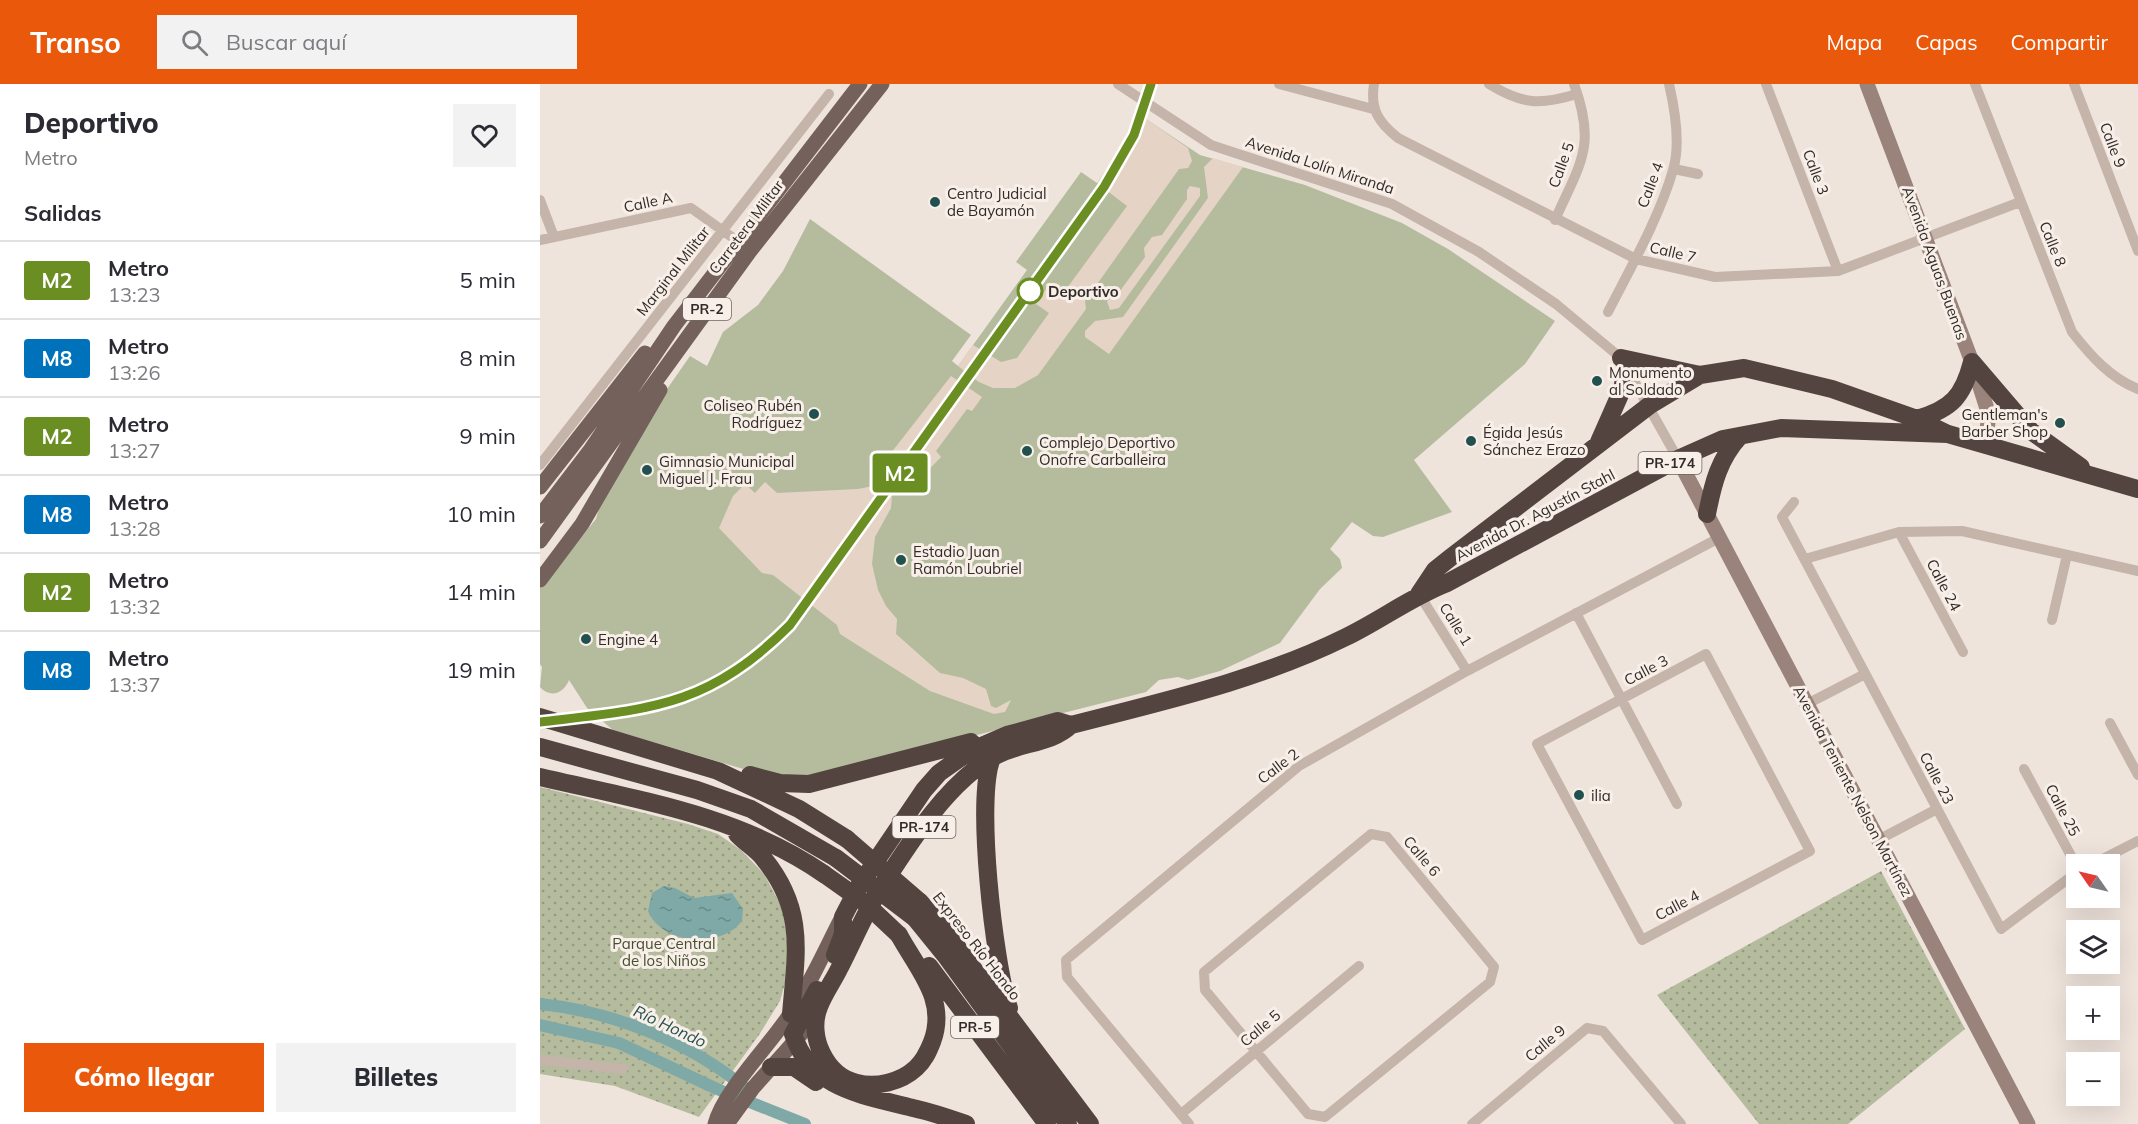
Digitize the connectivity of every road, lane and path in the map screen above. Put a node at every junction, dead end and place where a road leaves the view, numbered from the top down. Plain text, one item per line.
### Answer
1 (882, 84) edge
2 (1118, 84) edge
3 (1281, 84) edge
4 (1374, 84) edge
5 (1490, 84) edge
6 (1669, 84) edge
7 (1766, 84) edge
8 (1867, 84) edge
9 (1975, 84) edge
10 (2074, 84) edge
11 (858, 85) edge
12 (1575, 89) edge
13 (829, 94) dead end
14 (1373, 109) junction
15 (1674, 169) junction
16 (1698, 174) dead end
17 (540, 200) edge
18 (2020, 202) junction
19 (1555, 220) junction
20 (724, 230) junction
21 (554, 237) junction
22 (1926, 238) junction
23 (540, 240) edge
24 (744, 246) junction
25 (2138, 251) edge
26 (1636, 259) junction
27 (1838, 271) junction
28 (1608, 312) dead end
29 (674, 326) junction
30 (682, 343) junction
31 (1972, 362) junction
32 (1624, 363) junction
33 (1700, 375) junction
34 (2138, 389) edge
35 (1871, 402) junction
36 (1650, 405) junction
37 (1917, 419) junction
38 (1823, 429) junction
39 (1948, 434) junction
40 (1740, 436) junction
41 (1985, 444) junction
42 (1597, 446) junction
43 (1678, 459) junction
44 (540, 465) edge
45 (2094, 477) junction
46 (540, 487) edge
47 (2138, 489) edge
48 (1794, 502) dead end
49 (1707, 514) junction
50 (540, 516) edge
51 (1899, 532) junction
52 (1719, 538) junction
53 (540, 541) edge
54 (2067, 555) junction
55 (1804, 559) junction
56 (2138, 572) edge
57 (540, 580) edge
58 (1419, 594) junction
59 (1576, 613) junction
60 (2052, 620) dead end
61 (1963, 652) dead end
62 (1706, 654) joint
63 (1467, 671) junction
64 (1864, 674) junction
65 (1622, 699) junction
66 (1807, 704) junction
67 (543, 717) edge
68 (2110, 723) dead end
69 (540, 747) edge
70 (988, 750) junction
71 (910, 760) junction
72 (2024, 769) dead end
73 (718, 771) junction
74 (2138, 776) edge
75 (540, 777) edge
76 (935, 778) junction
77 (952, 791) junction
78 (1677, 804) dead end
79 (985, 808) junction
80 (1937, 809) junction
81 (687, 812) junction
82 (728, 824) junction
83 (787, 831) junction
84 (1878, 840) junction
85 (2138, 841) edge
86 (2070, 854) edge
87 (2113, 854) edge
88 (2066, 880) edge
89 (917, 910) junction
90 (843, 916) junction
91 (899, 935) junction
92 (1359, 966) dead end
93 (818, 1008) junction
94 (790, 1014) junction
95 (1013, 1021) junction
96 (795, 1041) junction
97 (1256, 1052) junction
98 (540, 1060) edge
99 (766, 1061) junction
100 (623, 1069) dead end
101 (927, 1114) junction
102 (1181, 1114) junction
103 (722, 1120) edge
104 (966, 1124) edge
105 (1047, 1124) edge
106 (1068, 1124) edge
107 (1090, 1124) edge
108 (1189, 1124) edge
109 (1472, 1124) edge
110 (1681, 1124) edge
111 (2028, 1124) edge

1 - 24 main road, Carretera Militar / PR-2
2 - 32 street, Avenida Lolín Miranda
3 - 14 street
4 - 14 street
5 - 12 street
6 - 15 street, Calle 4
7 - 27 street, Calle 3
8 - 22 street, Avenida Aguas Buenas
9 - 18 street, Calle 8
10 - 25 street, Calle 9
11 - 24 main road, Carretera Militar / PR-2
12 - 19 street, Calle 5
13 - 20 street, Marginal Militar
14 - 19 street, Calle 7
15 - 16 street
15 - 26 street, Calle 4
17 - 21 street
18 - 22 street, Calle 7
18 - 34 street, Calle 8
19 - 26 street, Calle 7
20 - 21 street, Calle A
20 - 24 street, Calle A
20 - 44 street, Marginal Militar
21 - 23 street, Calle A
22 - 27 street, Calle 7
22 - 31 street, Avenida Aguas Buenas
24 - 29 main road, Carretera Militar / PR-2
24 - 30 main road, Carretera Militar / PR-2
26 - 27 street, Calle 7
26 - 28 street, Calle 4
29 - 46 main road
29 - 50 main road, Carretera Militar / PR-2
30 - 53 main road, Carretera Militar / PR-2
30 - 57 main road
31 - 37 highway
31 - 41 street, Avenida Aguas Buenas
31 - 45 highway
32 - 33 highway
32 - 36 street, Avenida Lolín Miranda
32 - 42 highway
33 - 35 highway, Avenida Dr. Agustín Stahl / PR-174
33 - 36 highway, Avenida Dr. Agustín Stahl / PR-174
35 - 37 highway, Avenida Dr. Agustín Stahl / PR-174
35 - 38 highway
36 - 42 highway, Avenida Dr. Agustín Stahl / PR-174
36 - 43 street, Avenida Lolín Miranda
37 - 39 highway, Avenida Dr. Agustín Stahl / PR-174
38 - 39 highway, Avenida Dr. Agustín Stahl / PR-174
38 - 40 highway, Avenida Dr. Agustín Stahl / PR-174
39 - 41 highway, Avenida Dr. Agustín Stahl / PR-174
40 - 43 highway, Avenida Dr. Agustín Stahl / PR-174
40 - 49 highway
41 - 45 highway, Avenida Dr. Agustín Stahl / PR-174
42 - 58 highway, Avenida Dr. Agustín Stahl / PR-174
43 - 49 street, Avenida Teniente Nelson Martínez
43 - 58 highway, Avenida Dr. Agustín Stahl / PR-174
45 - 47 highway, Avenida Dr. Agustín Stahl / PR-174
48 - 55 street, Calle 23
49 - 52 street, Avenida Teniente Nelson Martínez
51 - 54 street
51 - 55 street
51 - 61 street, Calle 24
52 - 59 street, Calle 2
52 - 66 street, Avenida Teniente Nelson Martínez
54 - 56 street
54 - 60 street
55 - 64 street, Calle 23
58 - 63 street, Calle 1
58 - 70 highway, Avenida Dr. Agustín Stahl / PR-174
59 - 63 street, Calle 2
59 - 65 street, Calle 3
62 - 65 street, Calle 3
62 - 65 street, Calle 4
63 - 102 street, Calle 2
64 - 66 street
64 - 80 street, Calle 23
65 - 78 street
66 - 84 street, Avenida Teniente Nelson Martínez
67 - 73 highway, Expreso Río Hondo / PR-5
68 - 74 street
69 - 83 highway
70 - 71 highway
70 - 76 highway, Avenida Dr. Agustín Stahl / PR-174
70 - 77 highway, Avenida Dr. Agustín Stahl / PR-174
70 - 79 highway
71 - 73 highway
71 - 76 highway
72 - 86 street, Calle 25
73 - 89 highway, Expreso Río Hondo / PR-5, bridge
75 - 81 highway, PR-5
76 - 77 highway
76 - 90 highway, Avenida Dr. Agustín Stahl / PR-174
77 - 79 highway
77 - 93 highway, Avenida Dr. Agustín Stahl / PR-174
79 - 95 highway
80 - 84 street
80 - 88 street, Calle 23
81 - 82 highway, PR-5
81 - 83 highway
82 - 91 highway, PR-5, bridge
82 - 94 highway
83 - 89 highway, bridge
84 - 111 street, Avenida Teniente Nelson Martínez
85 - 87 street
89 - 95 highway, Expreso Río Hondo / PR-5
89 - 106 highway
90 - 94 main road
90 - 96 highway
91 - 93 highway
91 - 105 highway, PR-5
92 - 97 street, Calle 5
93 - 96 main road
94 - 99 main road
95 - 107 highway, Expreso Río Hondo / PR-5
96 - 99 main road
96 - 101 highway
97 - 97 street, Calle 6
97 - 102 street, Calle 5
98 - 100 street
99 - 101 highway
99 - 103 main road
101 - 104 highway
102 - 108 street, Calle 2
109 - 110 street, Calle 9

